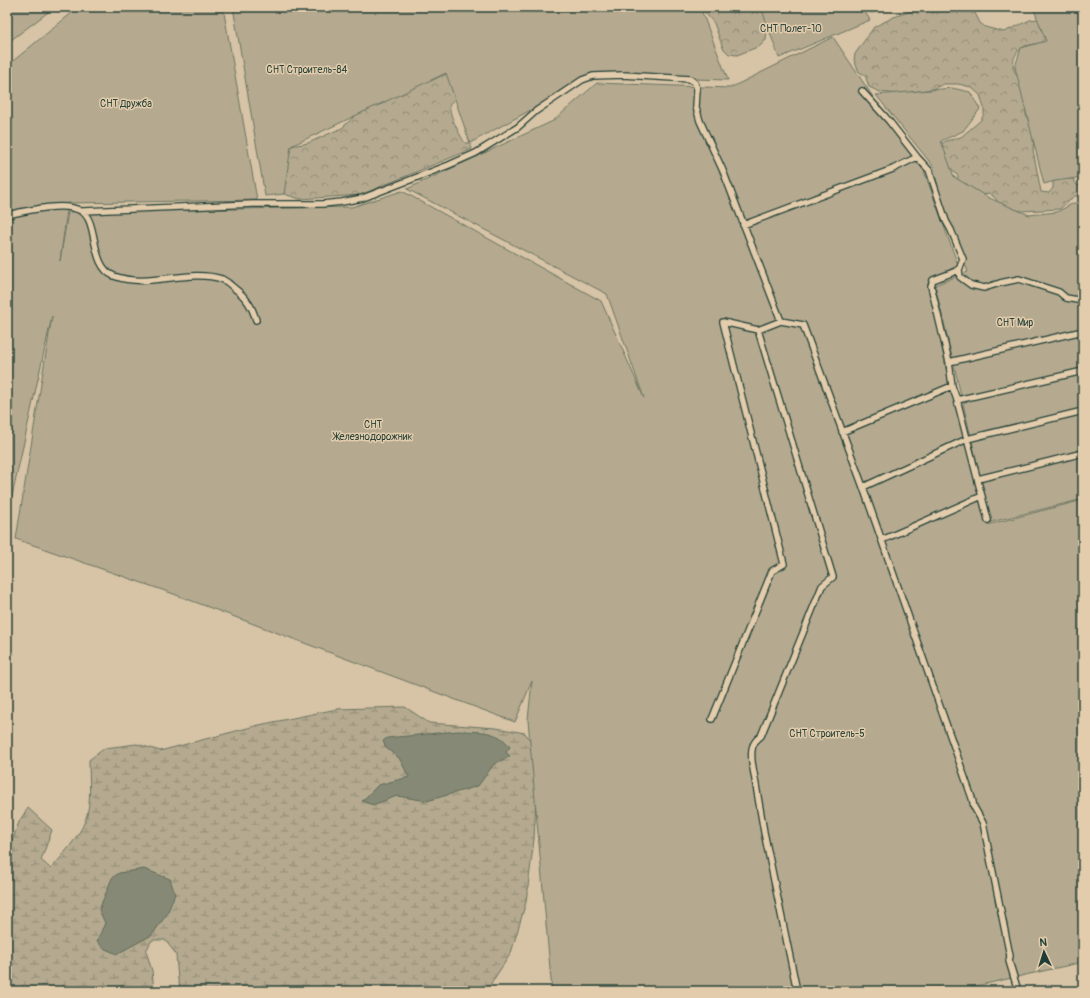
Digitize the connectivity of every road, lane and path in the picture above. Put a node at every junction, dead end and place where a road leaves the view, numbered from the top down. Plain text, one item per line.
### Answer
1 (862, 91) dead end
2 (917, 157) junction
3 (83, 211) junction
4 (7, 215) edge
5 (743, 225) junction
6 (959, 270) junction
7 (1083, 301) edge
8 (256, 320) dead end
9 (781, 321) junction
10 (758, 330) junction
11 (1083, 331) edge
12 (949, 362) junction
13 (1083, 371) edge
14 (952, 386) junction
15 (957, 400) junction
16 (1083, 411) edge
17 (842, 432) junction
18 (967, 439) junction
19 (1083, 453) edge
20 (978, 479) junction
21 (863, 487) junction
22 (982, 496) junction
23 (988, 520) dead end
24 (882, 540) junction
25 (712, 719) dead end
26 (797, 991) edge
27 (1018, 991) edge

1 - 2 street
2 - 5 street
2 - 6 street
3 - 4 street
3 - 5 street
3 - 8 street
5 - 9 street
6 - 7 street
6 - 12 street
9 - 10 street
9 - 17 street
10 - 25 street
10 - 26 street
11 - 12 street
12 - 14 street
13 - 15 street
14 - 15 street
14 - 17 street
15 - 18 street
16 - 18 street
17 - 21 street
18 - 20 street
18 - 21 street
19 - 20 street
20 - 22 street
21 - 24 street
22 - 23 street
22 - 24 street
24 - 27 street

